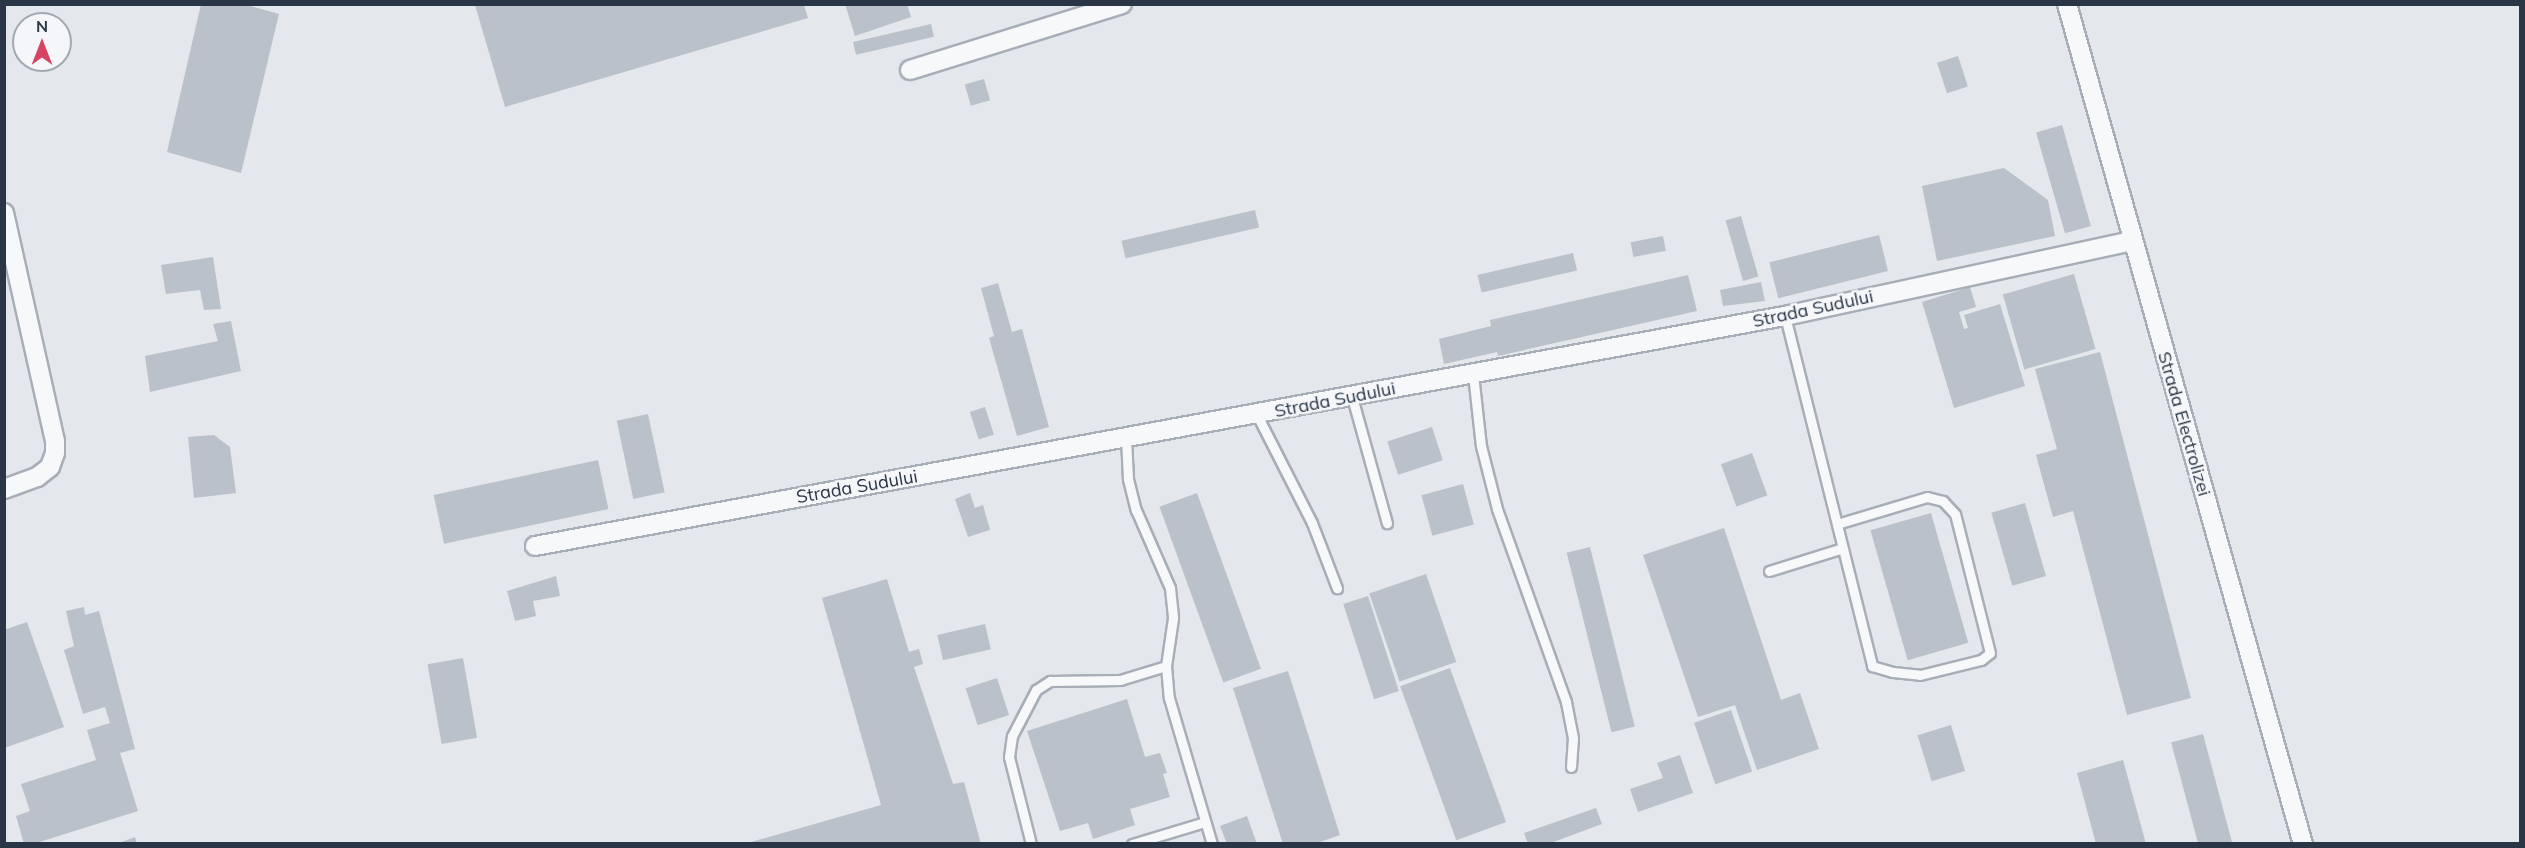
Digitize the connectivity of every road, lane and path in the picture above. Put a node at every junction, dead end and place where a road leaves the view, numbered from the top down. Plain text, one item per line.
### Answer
1 (1122, 4) edge
2 (2067, 4) edge
3 (910, 70) dead end
4 (6, 223) edge
5 (2133, 241) junction
6 (1785, 316) junction
7 (1473, 374) junction
8 (1352, 397) junction
9 (1257, 415) junction
10 (1126, 438) junction
11 (4, 489) edge
12 (1387, 523) dead end
13 (1837, 524) junction
14 (535, 546) dead end
15 (1843, 548) junction
16 (1769, 571) dead end
17 (1337, 588) dead end
18 (1166, 666) junction
19 (1571, 767) dead end
20 (1205, 822) junction
21 (1031, 843) edge
22 (1132, 843) edge
23 (1212, 843) edge
24 (2303, 843) edge

1 - 3 street
2 - 5 street, Strada Electrolizei
4 - 11 street
5 - 6 street, Strada Sudului
5 - 24 street, Strada Electrolizei
6 - 7 street, Strada Sudului
6 - 13 lane
7 - 8 street, Strada Sudului
7 - 19 lane
8 - 9 street, Strada Sudului
8 - 12 lane
9 - 10 street, Strada Sudului
9 - 17 lane
10 - 14 street, Strada Sudului
10 - 18 lane
13 - 15 lane
13 - 15 lane
15 - 16 lane
18 - 20 lane
18 - 21 lane
20 - 22 lane
20 - 23 lane

